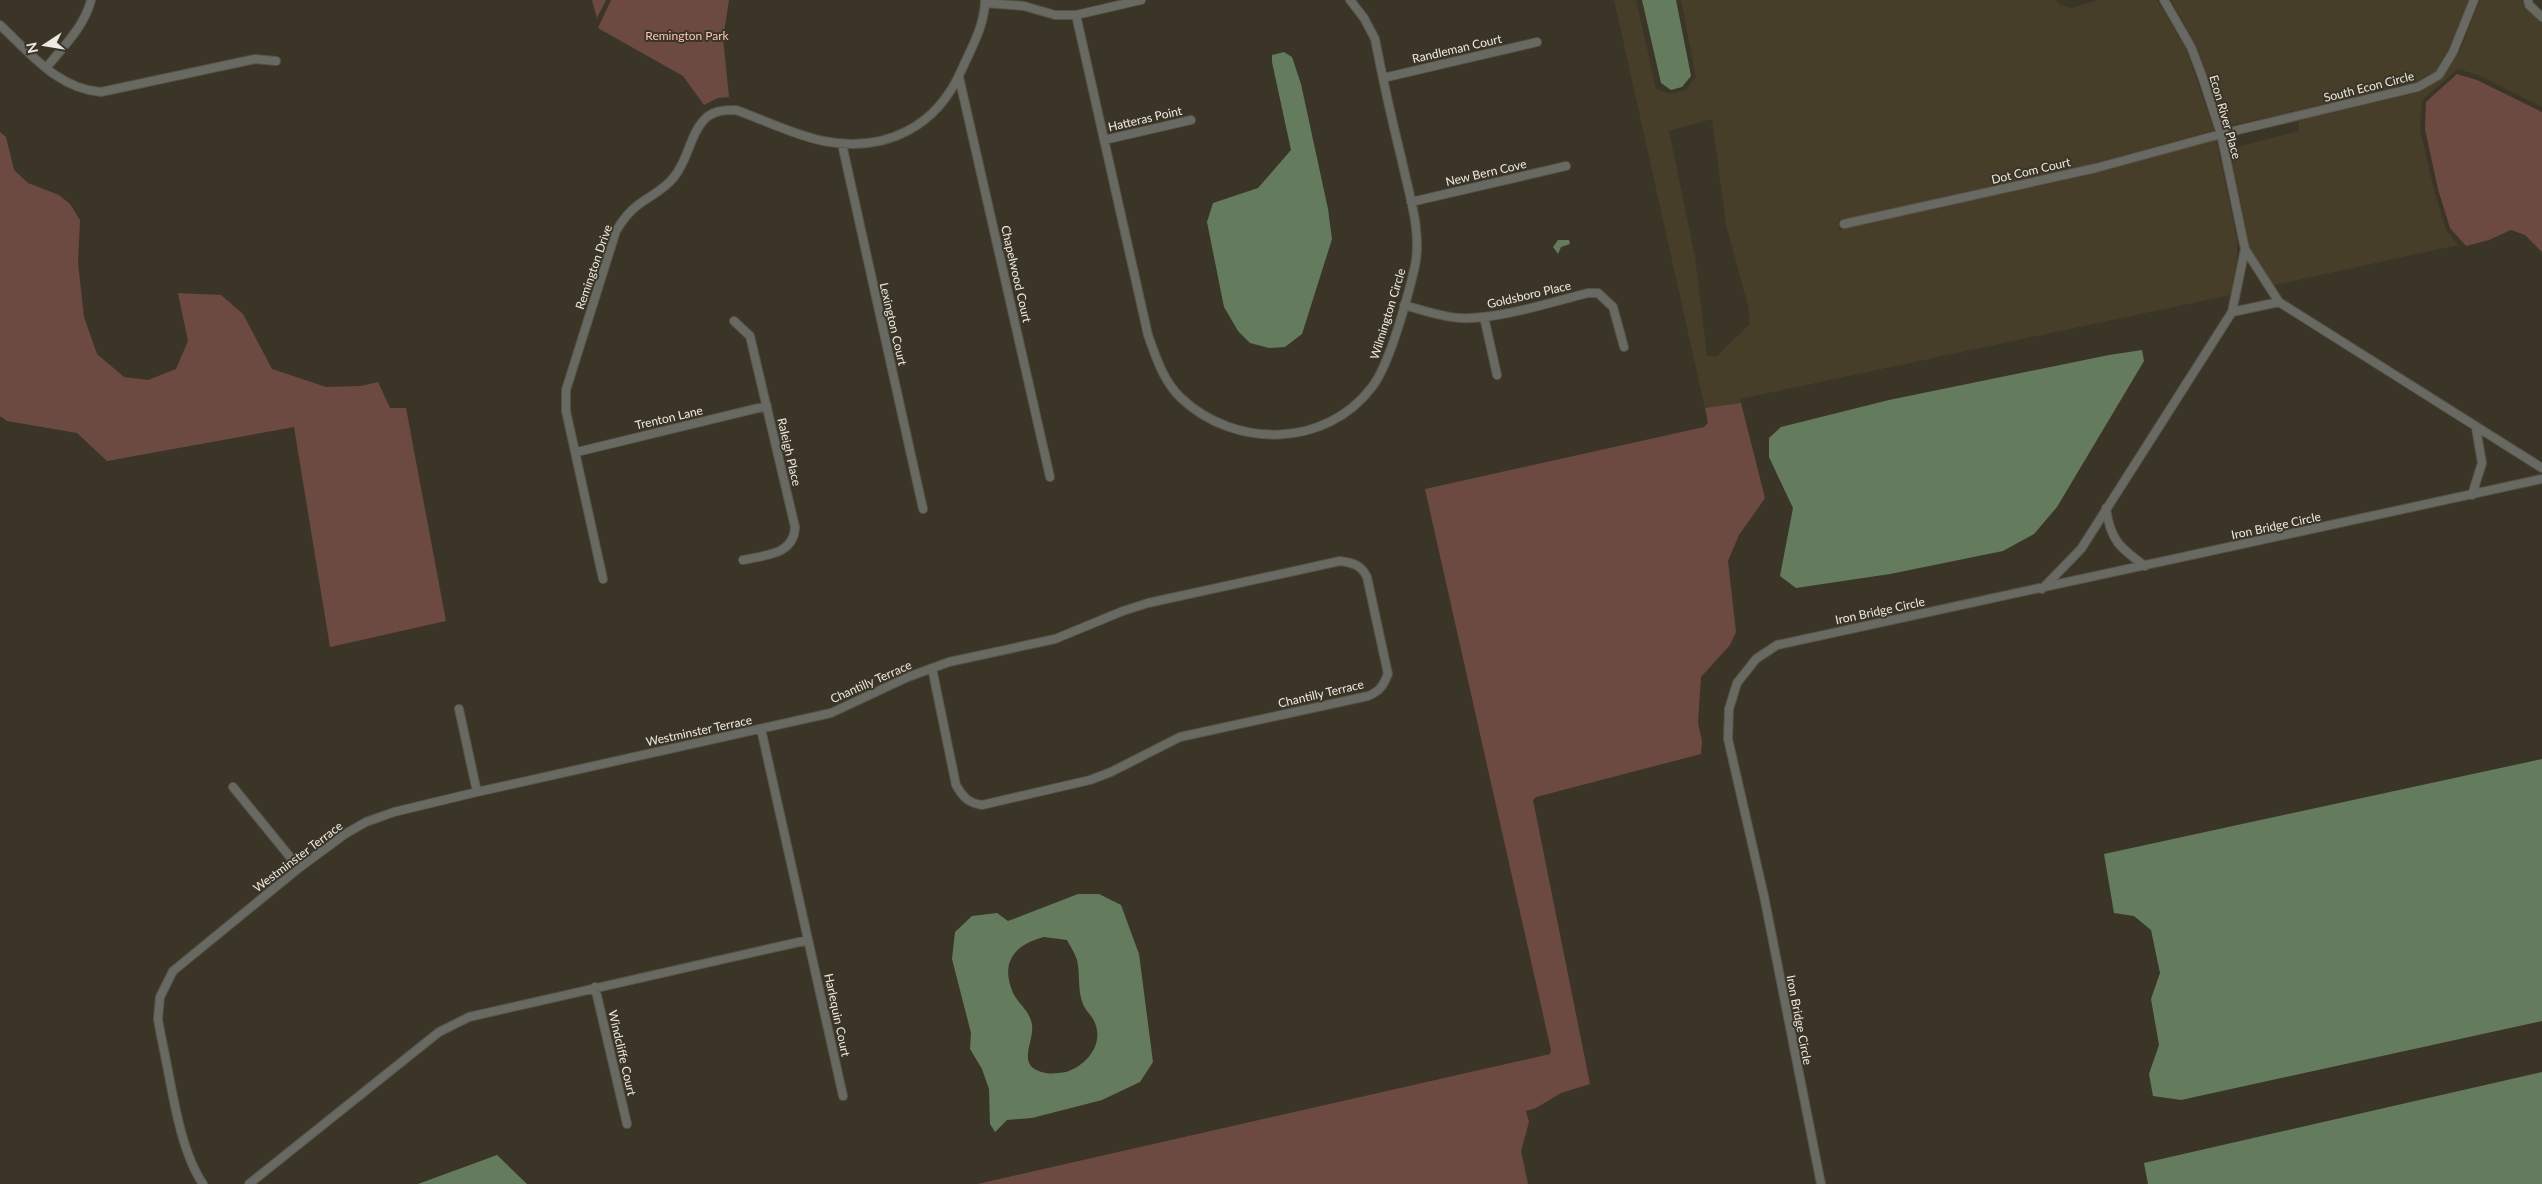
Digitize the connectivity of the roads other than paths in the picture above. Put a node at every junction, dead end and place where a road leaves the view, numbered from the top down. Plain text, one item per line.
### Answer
1 (91, 0) edge
2 (1141, 0) edge
3 (1350, 0) edge
4 (2164, 0) edge
5 (2474, 0) edge
6 (2528, 0) edge
7 (985, 1) edge
8 (1076, 15) junction
9 (2542, 17) edge
10 (0, 25) edge
11 (1536, 42) dead end
12 (276, 61) dead end
13 (46, 68) junction
14 (959, 77) junction
15 (1383, 78) junction
16 (1191, 120) dead end
17 (2221, 134) junction
18 (1104, 140) junction
19 (842, 144) junction
20 (1566, 166) dead end
21 (1411, 202) junction
22 (1844, 224) dead end
23 (2245, 249) junction
24 (2279, 302) junction
25 (1404, 305) junction
26 (2232, 312) junction
27 (1484, 317) junction
28 (734, 321) dead end
29 (1624, 348) dead end
30 (1497, 376) dead end
31 (767, 406) junction
32 (2476, 428) junction
33 (576, 452) junction
34 (2542, 468) edge
35 (1050, 477) dead end
36 (2542, 479) edge
37 (2472, 494) junction
38 (2106, 508) junction
39 (923, 509) dead end
40 (743, 560) dead end
41 (2145, 566) junction
42 (604, 579) dead end
43 (2042, 589) junction
44 (932, 668) junction
45 (459, 709) dead end
46 (761, 729) junction
47 (233, 787) dead end
48 (477, 792) junction
49 (299, 868) junction
50 (808, 940) junction
51 (595, 987) junction
52 (843, 1096) dead end
53 (627, 1124) dead end
54 (203, 1184) edge
55 (250, 1184) edge
56 (1821, 1184) edge

1 - 13 street
2 - 8 street
3 - 15 street, Wilmington Circle
4 - 17 street, Econ River Place
5 - 17 street, South Econ Circle
6 - 9 street
7 - 8 street
7 - 14 street, Remington Drive
8 - 18 street, Wilmington Circle
10 - 13 street
11 - 15 street, Randleman Court
12 - 13 street
14 - 19 street, Remington Drive
14 - 35 street, Chapelwood Court
15 - 21 street, Wilmington Circle
16 - 18 street, Hatteras Point
17 - 22 street, Dot Com Court
17 - 23 street, Econ River Place
18 - 25 street, Wilmington Circle
19 - 33 street, Remington Drive
19 - 39 street, Lexington Court
20 - 21 street, New Bern Cove
21 - 25 street, Wilmington Circle
23 - 24 street
23 - 26 street
24 - 26 street
24 - 32 street
25 - 27 street, Goldsboro Place
26 - 38 street
27 - 29 street, Goldsboro Place
27 - 30 street
28 - 31 street, Raleigh Place
31 - 33 street, Trenton Lane
31 - 40 street, Raleigh Place
32 - 34 street
32 - 37 street
33 - 42 street, Remington Drive
36 - 37 street, Iron Bridge Circle
37 - 41 street, Iron Bridge Circle
38 - 41 street
38 - 43 street
41 - 43 street, Iron Bridge Circle
43 - 56 street, Iron Bridge Circle
44 - 44 street, Chantilly Terrace
44 - 46 street, Chantilly Terrace
45 - 48 street
46 - 48 street, Westminster Terrace
46 - 50 street, Westminster Terrace
47 - 49 street
48 - 49 street, Westminster Terrace
49 - 54 street, Westminster Terrace
50 - 51 street
50 - 52 street, Harlequin Court
51 - 53 street, Windcliffe Court
51 - 55 street

